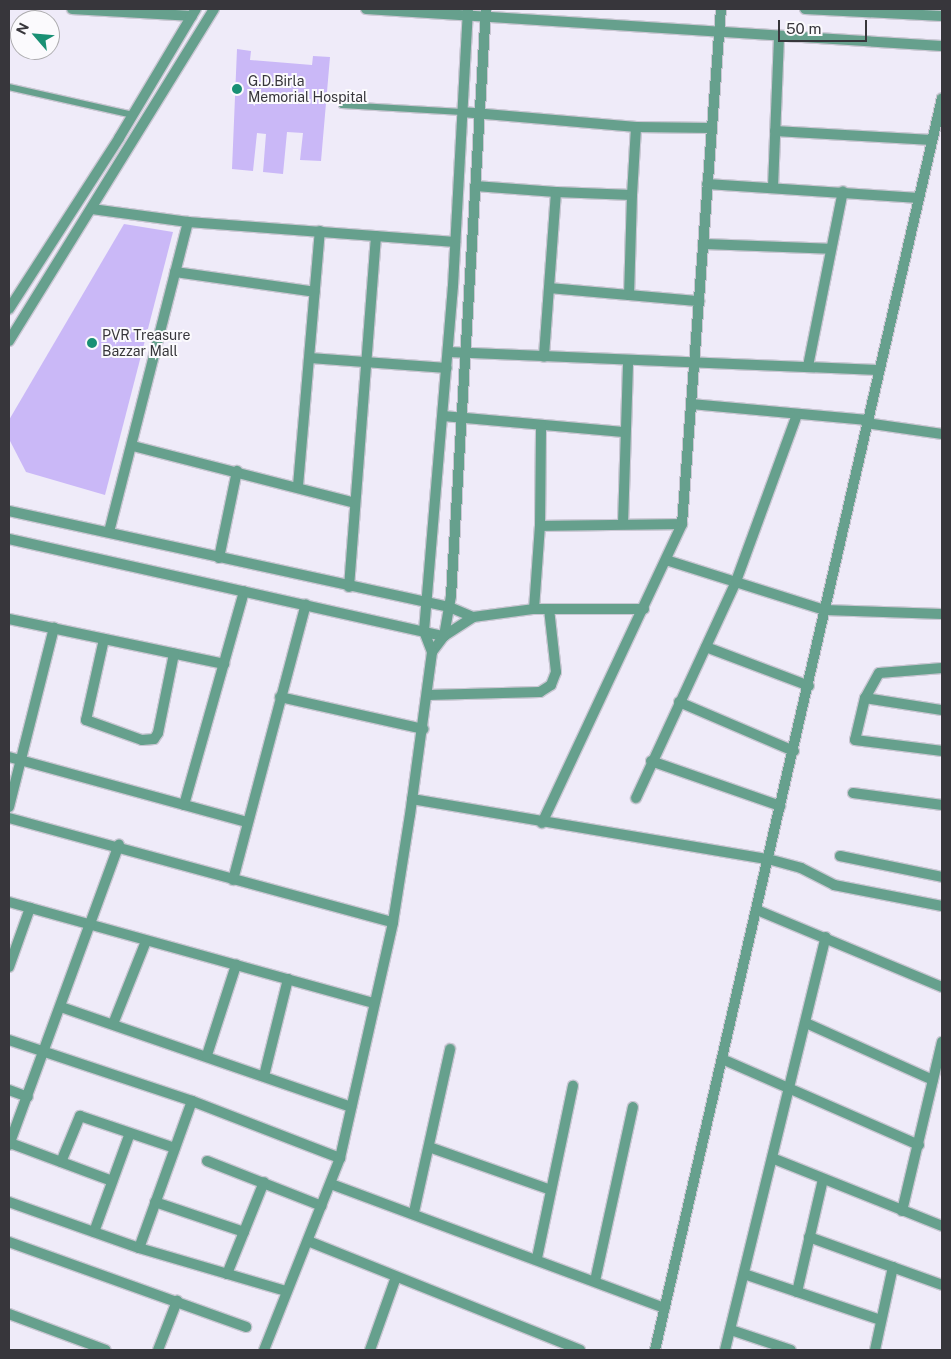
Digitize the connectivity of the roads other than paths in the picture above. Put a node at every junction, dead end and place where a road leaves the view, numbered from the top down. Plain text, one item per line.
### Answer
1 (72, 9) edge
2 (214, 9) edge
3 (366, 9) edge
4 (721, 9) edge
5 (805, 9) edge
6 (468, 12) edge
7 (194, 13) edge
8 (485, 13) edge
9 (942, 16) edge
10 (719, 33) junction
11 (778, 37) junction
12 (942, 46) edge
13 (9, 87) edge
14 (942, 98) edge
15 (342, 105) dead end
16 (462, 112) junction
17 (478, 113) junction
18 (133, 115) junction
19 (636, 127) junction
20 (712, 128) junction
21 (775, 131) junction
22 (932, 140) junction
23 (707, 184) junction
24 (475, 186) junction
25 (773, 188) junction
26 (843, 191) junction
27 (556, 192) junction
28 (632, 195) junction
29 (918, 198) junction
30 (92, 209) junction
31 (188, 222) junction
32 (320, 231) junction
33 (376, 236) junction
34 (456, 242) junction
35 (703, 244) junction
36 (831, 249) junction
37 (175, 272) junction
38 (549, 288) junction
39 (315, 292) junction
40 (629, 295) junction
41 (699, 301) junction
42 (9, 309) edge
43 (9, 341) edge
44 (448, 352) junction
45 (462, 353) junction
46 (544, 357) junction
47 (310, 358) junction
48 (694, 360) junction
49 (628, 361) junction
50 (367, 364) junction
51 (808, 366) junction
52 (446, 368) junction
53 (878, 370) junction
54 (691, 404) junction
55 (797, 414) junction
56 (443, 416) junction
57 (458, 418) junction
58 (867, 422) junction
59 (541, 425) junction
60 (623, 432) junction
61 (942, 434) edge
62 (132, 446) junction
63 (237, 471) junction
64 (298, 486) junction
65 (355, 503) junction
66 (9, 511) edge
67 (623, 524) junction
68 (682, 524) junction
69 (540, 526) junction
70 (109, 532) junction
71 (9, 539) edge
72 (219, 558) junction
73 (666, 560) junction
74 (735, 584) junction
75 (349, 587) junction
76 (244, 591) junction
77 (427, 603) junction
78 (306, 604) junction
79 (449, 607) junction
80 (534, 609) junction
81 (549, 609) junction
82 (644, 609) junction
83 (825, 610) junction
84 (942, 614) edge
85 (473, 617) junction
86 (9, 619) edge
87 (54, 628) junction
88 (424, 632) junction
89 (444, 636) junction
90 (104, 639) junction
91 (706, 647) junction
92 (432, 652) junction
93 (174, 654) junction
94 (224, 664) junction
95 (942, 668) edge
96 (809, 686) junction
97 (428, 695) junction
98 (280, 697) junction
99 (865, 698) junction
100 (679, 702) junction
101 (942, 710) edge
102 (423, 729) junction
103 (794, 751) junction
104 (942, 751) edge
105 (9, 757) edge
106 (23, 761) junction
107 (651, 761) junction
108 (852, 793) dead end
109 (636, 798) dead end
110 (412, 799) junction
111 (184, 804) junction
112 (942, 804) edge
113 (780, 806) junction
114 (9, 807) edge
115 (9, 818) edge
116 (246, 822) junction
117 (542, 823) junction
118 (119, 845) junction
119 (840, 856) dead end
120 (768, 859) junction
121 (942, 877) edge
122 (233, 880) junction
123 (9, 902) edge
124 (942, 906) edge
125 (30, 908) junction
126 (757, 910) junction
127 (394, 922) junction
128 (92, 926) junction
129 (826, 937) junction
130 (146, 941) junction
131 (236, 965) junction
132 (9, 968) edge
133 (288, 979) junction
134 (942, 987) edge
135 (374, 1003) junction
136 (61, 1007) junction
137 (113, 1024) junction
138 (806, 1024) junction
139 (9, 1040) edge
140 (942, 1042) edge
141 (450, 1049) dead end
142 (45, 1052) junction
143 (207, 1055) junction
144 (722, 1059) junction
145 (264, 1076) junction
146 (933, 1080) junction
147 (573, 1086) dead end
148 (789, 1089) junction
149 (9, 1090) edge
150 (28, 1097) junction
151 (192, 1101) junction
152 (351, 1107) junction
153 (633, 1107) dead end
154 (130, 1133) junction
155 (9, 1144) edge
156 (919, 1145) junction
157 (430, 1147) junction
158 (175, 1148) junction
159 (340, 1158) junction
160 (772, 1158) junction
161 (207, 1161) dead end
162 (61, 1162) junction
163 (823, 1179) junction
164 (112, 1180) junction
165 (264, 1182) junction
166 (331, 1184) junction
167 (551, 1190) junction
168 (9, 1202) edge
169 (155, 1202) junction
170 (322, 1206) junction
171 (902, 1211) junction
172 (414, 1212) junction
173 (942, 1226) edge
174 (94, 1232) junction
175 (244, 1232) junction
176 (809, 1237) junction
177 (308, 1241) junction
178 (9, 1242) edge
179 (139, 1248) junction
180 (537, 1258) junction
181 (894, 1267) junction
182 (227, 1274) junction
183 (746, 1275) junction
184 (396, 1277) junction
185 (595, 1281) junction
186 (942, 1285) edge
187 (286, 1291) junction
188 (797, 1292) junction
189 (177, 1301) junction
190 (665, 1308) junction
191 (9, 1314) edge
192 (881, 1320) junction
193 (246, 1327) dead end
194 (731, 1330) junction
195 (106, 1350) edge
196 (158, 1350) edge
197 (264, 1350) edge
198 (372, 1350) edge
199 (580, 1350) edge
200 (655, 1350) edge
201 (725, 1350) edge
202 (791, 1350) edge
203 (875, 1350) edge

1 - 7 street
2 - 30 street
3 - 6 street
4 - 10 street
5 - 9 street
6 - 8 street
6 - 16 street
7 - 18 street
8 - 10 street
8 - 17 street
10 - 11 street
10 - 20 street
11 - 12 street
11 - 21 street
13 - 18 lane
14 - 22 street
15 - 16 lane
16 - 17 street
16 - 34 street
17 - 19 street
17 - 24 street
18 - 42 street
19 - 20 street
19 - 28 street
20 - 23 street
21 - 22 street
21 - 25 street
22 - 29 street
23 - 25 street
23 - 35 street
24 - 27 street
24 - 45 street
25 - 26 street
26 - 29 street
26 - 36 street
27 - 28 street
27 - 38 street
28 - 40 street
29 - 53 street
30 - 31 street
30 - 43 street
31 - 32 street
31 - 37 street
32 - 33 street
32 - 39 street
33 - 34 street
33 - 50 street
34 - 44 street
35 - 36 street
35 - 41 street
36 - 51 street
37 - 39 street
37 - 62 street
38 - 40 street
38 - 46 street
39 - 47 street
40 - 41 street
41 - 48 street
44 - 45 street
44 - 52 street
45 - 46 street
45 - 57 street
46 - 49 street
47 - 50 street
47 - 64 street
48 - 49 street
48 - 51 street
48 - 54 street
49 - 60 street
50 - 52 street
50 - 65 street
51 - 53 street
52 - 56 street
53 - 58 street
54 - 55 street
54 - 68 street
55 - 58 street
55 - 74 street
56 - 57 street
56 - 77 street
57 - 59 street
57 - 79 street
58 - 61 street
58 - 83 street
59 - 60 street
59 - 69 street
60 - 67 street
62 - 63 street
62 - 70 street
63 - 64 street
63 - 72 street
64 - 65 street
65 - 75 street
66 - 70 street
67 - 68 street
67 - 69 street
68 - 73 street
69 - 80 street
70 - 72 street
71 - 76 street
72 - 75 street
73 - 74 street
73 - 82 street
74 - 83 street
74 - 91 street
75 - 77 street
76 - 78 street
76 - 94 street
77 - 79 street
77 - 88 street
78 - 88 street
78 - 98 street
79 - 85 street
79 - 89 street
80 - 81 street
80 - 85 street
81 - 82 street
81 - 97 street
82 - 117 street
83 - 84 street
83 - 96 street
85 - 89 street
86 - 87 street
87 - 90 street
87 - 106 street
88 - 89 street
88 - 92 street
89 - 92 street
90 - 93 street
90 - 93 street
91 - 96 street
91 - 100 street
92 - 97 street
93 - 94 street
94 - 111 street
95 - 99 street
96 - 103 street
97 - 102 street
98 - 102 street
98 - 116 street
99 - 101 street
99 - 104 street
100 - 103 street
100 - 107 street
102 - 110 street
103 - 113 street
105 - 106 street
106 - 111 street
106 - 114 street
107 - 109 street
107 - 113 street
108 - 112 street
110 - 117 street
110 - 127 street
111 - 116 street
113 - 120 street
115 - 118 street
116 - 122 street
117 - 120 street
118 - 122 street
118 - 128 street
119 - 121 street
120 - 124 street
120 - 126 street
122 - 127 street
123 - 125 street
125 - 128 street
125 - 132 street
126 - 129 street
126 - 144 street
127 - 135 street
128 - 130 street
128 - 136 street
129 - 134 street
129 - 138 street
130 - 131 street
130 - 137 street
131 - 133 street
131 - 143 street
133 - 135 street
133 - 145 street
135 - 152 street
136 - 137 street
136 - 142 street
137 - 143 street
138 - 146 street
138 - 148 street
139 - 142 street
140 - 146 street
141 - 157 street
142 - 150 street
142 - 151 street
143 - 145 street
144 - 148 street
144 - 190 street
145 - 152 street
146 - 156 street
147 - 167 street
148 - 156 street
148 - 160 street
149 - 150 street
150 - 155 street
151 - 158 street
151 - 159 street
152 - 159 street
153 - 185 street
154 - 158 street
154 - 162 street
154 - 164 street
155 - 162 street
156 - 171 street
157 - 167 street
157 - 172 street
158 - 169 street
159 - 166 street
160 - 163 street
160 - 183 street
161 - 165 street
162 - 164 street
163 - 171 street
163 - 176 street
164 - 174 street
165 - 170 street
165 - 175 street
166 - 170 street
166 - 172 street
167 - 180 street
168 - 174 street
169 - 175 street
169 - 179 street
170 - 177 street
171 - 173 street
172 - 180 street
174 - 179 street
175 - 182 street
176 - 181 street
176 - 188 street
177 - 184 street
177 - 187 street
178 - 189 street
179 - 182 street
180 - 185 street
181 - 186 street
181 - 192 street
182 - 187 street
183 - 188 street
183 - 194 street
184 - 198 street
184 - 199 street
185 - 190 street
187 - 197 street
188 - 192 street
189 - 193 street
189 - 196 street
190 - 200 street
191 - 195 street
192 - 203 street
194 - 201 street
194 - 202 street

